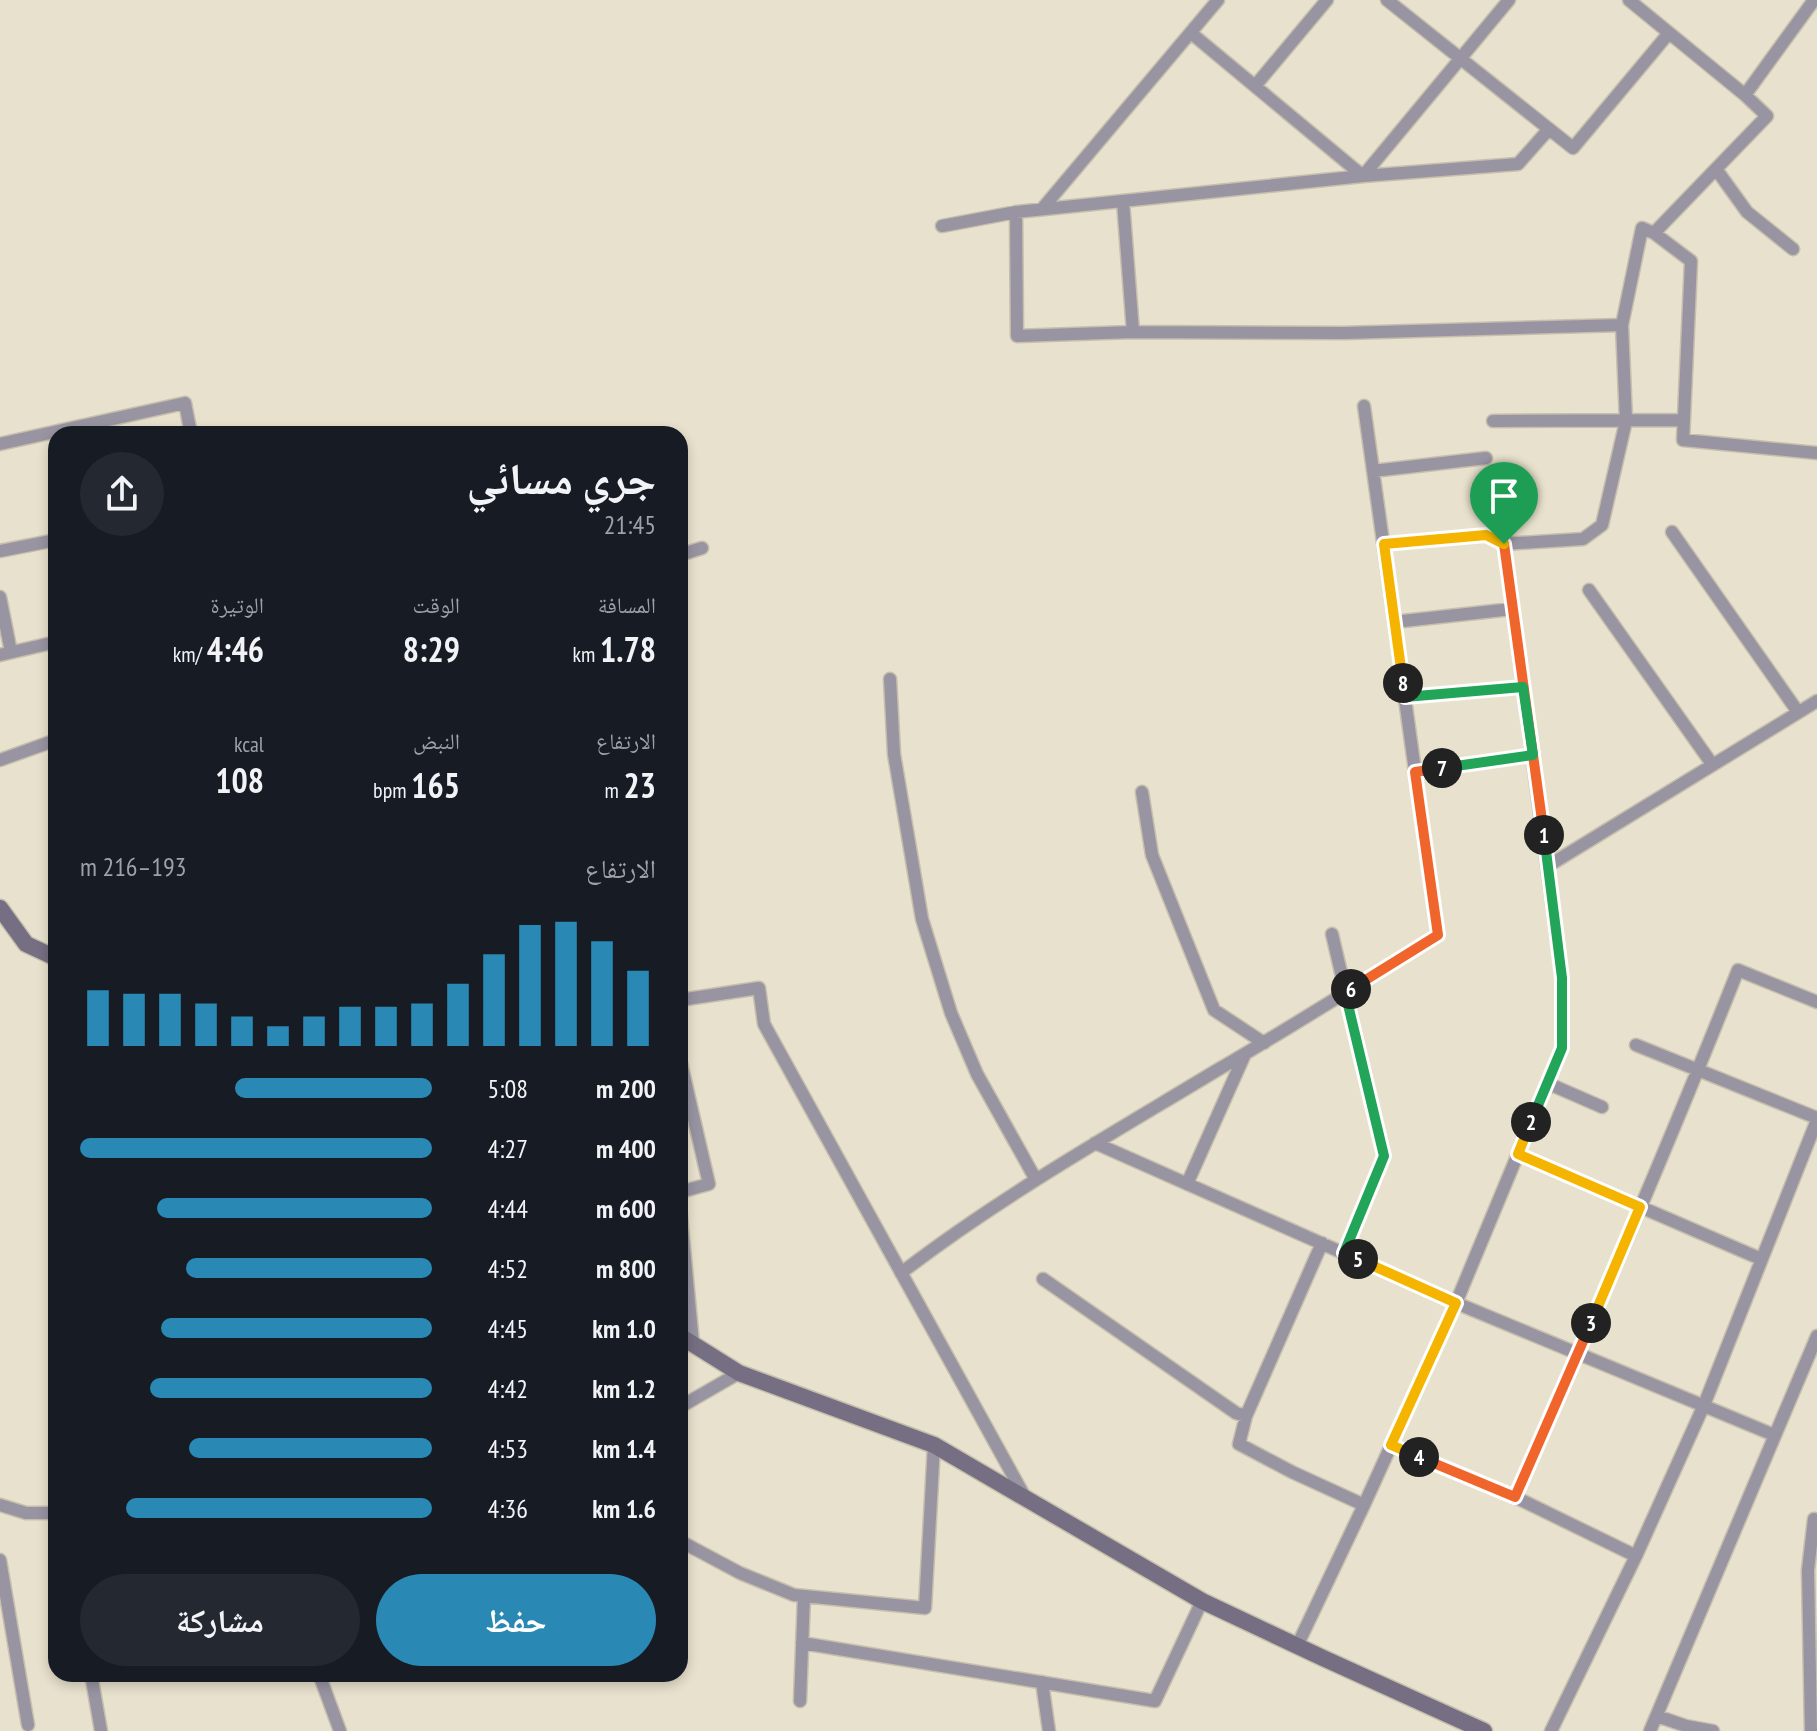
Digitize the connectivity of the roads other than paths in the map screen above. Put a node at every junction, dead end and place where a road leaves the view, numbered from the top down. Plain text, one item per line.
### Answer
1 (1218, 0) edge
2 (1327, 0) edge
3 (1387, 0) edge
4 (1509, 0) edge
5 (1629, 0) edge
6 (1814, 0) edge
7 (1191, 33) junction
8 (1669, 33) junction
9 (1460, 59) junction
10 (1255, 86) junction
11 (1745, 95) junction
12 (1549, 129) junction
13 (1716, 169) junction
14 (1363, 176) junction
15 (1123, 201) junction
16 (1042, 209) junction
17 (1016, 212) junction
18 (942, 226) dead end
19 (1654, 233) junction
20 (1793, 249) dead end
21 (1622, 325) junction
22 (1133, 332) junction
23 (1364, 406) dead end
24 (1684, 420) junction
25 (1493, 421) dead end
26 (1626, 421) junction
27 (81, 426) edge
28 (189, 426) edge
29 (48, 433) edge
30 (0, 444) edge
31 (1817, 453) edge
32 (1486, 458) dead end
33 (1373, 471) junction
34 (1672, 532) dead end
35 (48, 542) edge
36 (1384, 544) junction
37 (1504, 544) junction
38 (702, 548) dead end
39 (0, 551) edge
40 (688, 552) edge
41 (1589, 590) dead end
42 (0, 597) edge
43 (1512, 609) junction
44 (1394, 622) junction
45 (48, 644) edge
46 (5, 654) edge
47 (890, 679) dead end
48 (1523, 687) junction
49 (1405, 697) junction
50 (1817, 701) edge
51 (1798, 712) junction
52 (48, 743) edge
53 (1533, 755) junction
54 (0, 760) edge
55 (1712, 764) junction
56 (1415, 772) junction
57 (1142, 792) dead end
58 (1548, 866) junction
59 (0, 908) edge
60 (1332, 934) dead end
61 (48, 954) edge
62 (1345, 992) junction
63 (688, 999) edge
64 (1817, 1002) edge
65 (1264, 1043) junction
66 (1636, 1045) dead end
67 (1245, 1054) junction
68 (1698, 1070) junction
69 (1547, 1083) junction
70 (688, 1093) edge
71 (1602, 1107) dead end
72 (1817, 1119) edge
73 (1095, 1143) junction
74 (1518, 1154) junction
75 (1035, 1178) junction
76 (1187, 1184) junction
77 (688, 1190) edge
78 (1640, 1207) junction
79 (1322, 1243) junction
80 (1344, 1253) junction
81 (1761, 1259) junction
82 (901, 1273) junction
83 (1043, 1279) dead end
84 (1456, 1303) junction
85 (1817, 1336) edge
86 (688, 1341) edge
87 (1579, 1353) junction
88 (739, 1373) junction
89 (688, 1402) edge
90 (1704, 1405) junction
91 (1246, 1416) junction
92 (1774, 1435) junction
93 (934, 1445) junction
94 (1391, 1445) junction
95 (1515, 1497) junction
96 (1026, 1499) junction
97 (0, 1505) edge
98 (1364, 1505) junction
99 (48, 1513) edge
100 (1814, 1519) dead end
101 (688, 1545) edge
102 (1636, 1556) junction
103 (0, 1560) edge
104 (804, 1596) junction
105 (1813, 1597) edge
106 (1202, 1601) junction
107 (802, 1643) junction
108 (1297, 1646) junction
109 (92, 1682) edge
110 (322, 1682) edge
111 (1042, 1682) junction
112 (800, 1701) dead end
113 (1657, 1716) junction
114 (28, 1725) dead end
115 (101, 1731) edge
116 (340, 1731) edge
117 (1049, 1731) edge
118 (1484, 1731) edge
119 (1551, 1731) edge
120 (1650, 1731) edge
121 (1713, 1731) edge
122 (1811, 1731) edge

1 - 7 street
2 - 10 street
3 - 9 street
4 - 9 street
5 - 8 street
6 - 11 street
7 - 10 street
7 - 16 street
8 - 11 street
8 - 12 street
9 - 12 street
9 - 14 street
10 - 14 street
11 - 13 street
12 - 14 street
13 - 19 street
13 - 20 street
14 - 15 street
15 - 16 street
15 - 22 street
16 - 17 street
17 - 18 street
17 - 22 street
19 - 21 street
19 - 24 street
21 - 22 street
21 - 26 street
23 - 33 street
24 - 26 street
24 - 31 street
25 - 26 street
26 - 37 street
27 - 28 street
29 - 30 street
32 - 33 street
33 - 36 street
34 - 51 street
35 - 39 street
36 - 37 street
36 - 44 street
37 - 43 street
38 - 40 street
41 - 55 street
42 - 46 street
43 - 44 street
43 - 48 street
44 - 49 street
45 - 46 street
47 - 75 street
48 - 49 street
48 - 53 street
49 - 56 street
50 - 51 street
51 - 55 street
52 - 54 street
53 - 56 street
53 - 58 street
55 - 58 street
56 - 62 street
57 - 65 street
58 - 69 street
59 - 61 street
60 - 62 street
62 - 65 street
62 - 80 street
63 - 82 street
64 - 68 street
65 - 67 street
66 - 68 street
67 - 73 street
67 - 76 street
68 - 72 street
68 - 78 street
69 - 71 street
69 - 74 street
70 - 77 street
72 - 81 street
73 - 75 street
73 - 76 street
74 - 78 street
74 - 84 street
75 - 82 street
76 - 79 street
78 - 81 street
78 - 87 street
79 - 80 street
79 - 91 street
80 - 84 street
81 - 90 street
82 - 96 street
83 - 91 street
84 - 87 street
84 - 94 street
85 - 92 street
86 - 88 street
87 - 90 street
87 - 95 street
88 - 89 street
88 - 93 street
90 - 92 street
90 - 102 street
91 - 98 street
92 - 113 street
93 - 96 street
93 - 104 street
94 - 95 street
94 - 98 street
95 - 102 street
96 - 106 street
97 - 99 street
98 - 108 street
100 - 105 street
101 - 104 street
102 - 119 street
103 - 114 street
104 - 107 street
105 - 122 street
106 - 108 street
106 - 111 street
107 - 111 street
107 - 112 street
108 - 118 street
109 - 115 street
110 - 116 street
111 - 117 street
113 - 120 street
113 - 121 street

